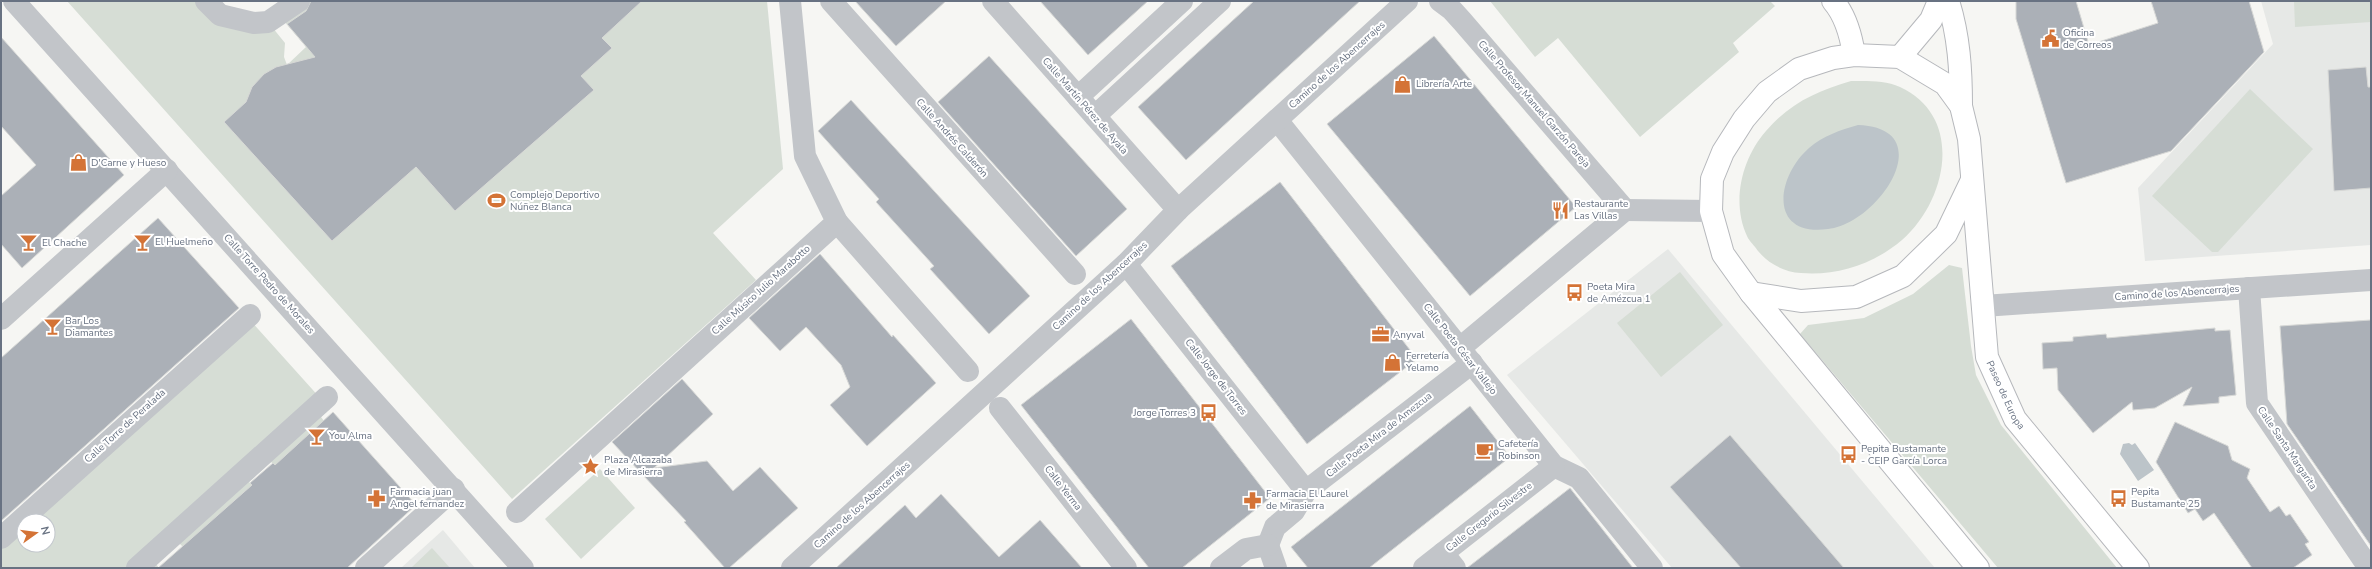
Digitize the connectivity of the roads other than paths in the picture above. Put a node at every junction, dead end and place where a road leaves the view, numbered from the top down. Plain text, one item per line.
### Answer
1 (14, 1) edge
2 (206, 1) edge
3 (299, 1) edge
4 (790, 1) edge
5 (831, 1) edge
6 (993, 1) edge
7 (1182, 1) edge
8 (1220, 1) edge
9 (1407, 1) edge
10 (1440, 1) edge
11 (1832, 1) edge
12 (1939, 1) edge
13 (1948, 1) edge
14 (1854, 55) junction
15 (1900, 57) junction
16 (1078, 97) junction
17 (1961, 106) junction
18 (1095, 116) junction
19 (1277, 120) junction
20 (167, 170) junction
21 (1972, 180) junction
22 (1178, 210) junction
23 (1625, 210) junction
24 (1711, 211) junction
25 (836, 222) junction
26 (1126, 264) junction
27 (1075, 274) dead end
28 (2371, 280) edge
29 (2249, 288) junction
30 (1751, 293) junction
31 (1983, 306) junction
32 (250, 315) dead end
33 (1, 319) edge
34 (1466, 355) junction
35 (968, 371) dead end
36 (327, 397) dead end
37 (1000, 408) dead end
38 (1554, 466) junction
39 (454, 489) junction
40 (1306, 491) junction
41 (517, 512) dead end
42 (1, 538) edge
43 (1268, 545) junction
44 (1449, 560) edge
45 (137, 568) edge
46 (366, 568) edge
47 (523, 568) edge
48 (792, 568) edge
49 (1126, 568) edge
50 (1221, 568) edge
51 (1276, 568) edge
52 (1424, 568) edge
53 (1652, 568) edge
54 (1978, 568) edge
55 (2138, 568) edge
56 (2369, 568) edge

1 - 20 street, Calle Torre Pedro de Morales
2 - 3 street
4 - 25 street
5 - 27 street, Calle Andrés Calderón
6 - 16 street, Calle Martín Pérez de Ayala
7 - 16 street
8 - 18 street
9 - 19 street, Camino de los Abencerrajes
10 - 23 street, Calle Profesor Manuel Garzón Pareja
11 - 14 main road
12 - 15 main road
13 - 17 main road
14 - 15 main road
14 - 24 main road
15 - 17 main road
16 - 18 street, Calle Martín Pérez de Ayala
17 - 21 main road, Paseo de Europa
18 - 22 street, Calle Martín Pérez de Ayala
19 - 22 street, Camino de los Abencerrajes
19 - 34 street, Calle Poeta César Vallejo
20 - 33 street
20 - 39 street, Calle Torre Pedro de Morales
21 - 30 main road
21 - 31 main road, Paseo de Europa
22 - 26 street, Camino de los Abencerrajes
23 - 24 street
23 - 34 street, Calle Poeta Mira de Amezcua
24 - 30 main road
25 - 35 street
25 - 41 street, Calle Músico Julio Marabotto
26 - 40 street, Calle Jorge de Torres
26 - 48 street, Camino de los Abencerrajes
28 - 29 street, Camino de los Abencerrajes
29 - 31 street, Camino de los Abencerrajes
29 - 56 street, Calle Santa Margarita
30 - 54 main road
31 - 55 main road, Paseo de Europa
32 - 42 street, Calle Torre de Peralada
34 - 38 street, Calle Poeta César Vallejo
34 - 40 street, Calle Poeta Mira de Amezcua
36 - 45 street
37 - 49 street, Calle Yerma
38 - 44 street, Calle Gregorio Silvestre
38 - 53 street, Calle Poeta César Vallejo
39 - 46 street
39 - 47 street, Calle Torre Pedro de Morales
40 - 43 street, Calle Poeta Mira de Amezcua
43 - 50 street
43 - 51 street
44 - 52 street, Calle Gregorio Silvestre

